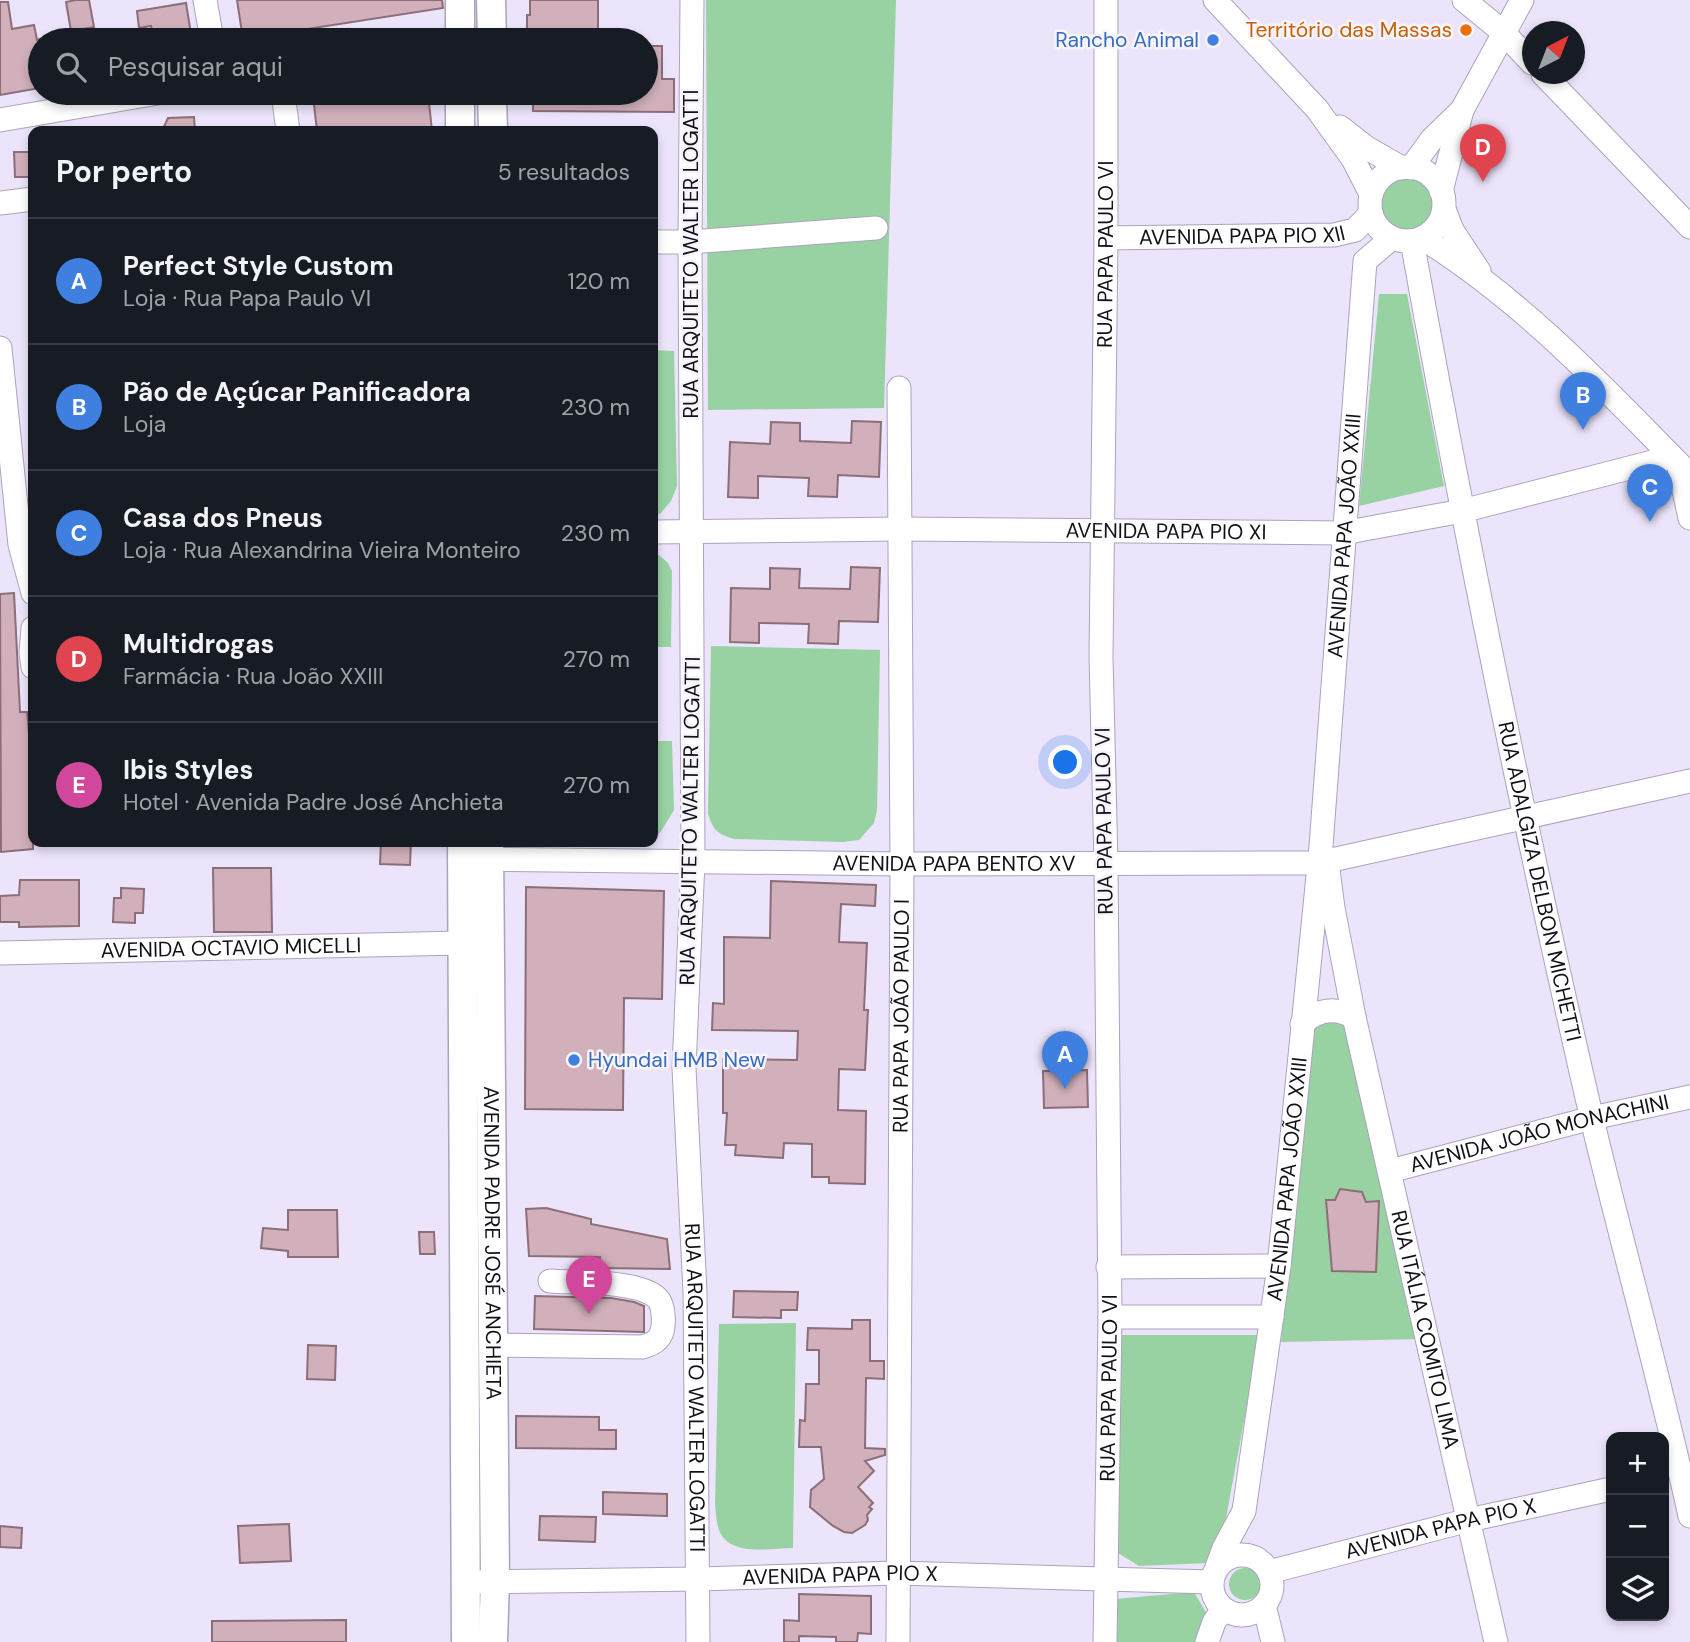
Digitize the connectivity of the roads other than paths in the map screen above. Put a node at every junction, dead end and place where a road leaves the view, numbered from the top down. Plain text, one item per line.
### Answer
1 (205, 0) edge
2 (460, 0) edge
3 (491, 0) edge
4 (692, 0) edge
5 (1106, 0) edge
6 (1215, 0) edge
7 (1465, 0) edge
8 (1522, 0) edge
9 (210, 28) edge
10 (460, 28) edge
11 (492, 28) edge
12 (1503, 32) junction
13 (1522, 52) edge
14 (1553, 84) edge
15 (116, 105) edge
16 (285, 105) edge
17 (460, 105) edge
18 (492, 105) edge
19 (1317, 109) junction
20 (1462, 110) junction
21 (0, 120) edge
22 (60, 121) edge
23 (287, 126) edge
24 (460, 126) edge
25 (493, 126) edge
26 (1406, 168) junction
27 (28, 199) edge
28 (1443, 200) junction
29 (0, 202) edge
30 (1371, 204) junction
31 (1690, 227) edge
32 (876, 228) dead end
33 (1107, 238) junction
34 (1409, 239) junction
35 (658, 242) edge
36 (690, 242) junction
37 (1488, 285) junction
38 (0, 348) edge
39 (899, 388) dead end
40 (1680, 465) edge
41 (1462, 511) junction
42 (1690, 519) edge
43 (899, 529) junction
44 (1102, 529) junction
45 (691, 532) junction
46 (658, 533) edge
47 (1343, 533) junction
48 (28, 575) edge
49 (1690, 781) edge
50 (1524, 819) junction
51 (475, 850) edge
52 (1322, 857) junction
53 (693, 861) junction
54 (902, 864) junction
55 (1106, 864) junction
56 (462, 943) junction
57 (0, 953) edge
58 (1354, 1017) junction
59 (1302, 1024) junction
60 (1690, 1097) edge
61 (1592, 1118) junction
62 (1390, 1171) junction
63 (1108, 1266) junction
64 (1279, 1266) junction
65 (550, 1281) dead end
66 (1110, 1317) junction
67 (1272, 1317) junction
68 (493, 1345) junction
69 (1678, 1474) edge
70 (1606, 1490) edge
71 (1244, 1511) junction
72 (1690, 1516) edge
73 (1469, 1520) junction
74 (1263, 1565) junction
75 (897, 1573) junction
76 (1214, 1575) junction
77 (699, 1579) junction
78 (1105, 1579) junction
79 (495, 1581) junction
80 (467, 1582) junction
81 (1264, 1605) junction
82 (1223, 1609) junction
83 (466, 1642) edge
84 (493, 1642) edge
85 (698, 1642) edge
86 (898, 1642) edge
87 (1105, 1642) edge
88 (1207, 1642) edge
89 (1273, 1642) edge
90 (1496, 1642) edge

1 - 9 street
2 - 10 main road
3 - 11 main road
4 - 36 street, RUA ARQUITETO WALTER LOGATTI
5 - 33 street, RUA PAPA PAULO VI
6 - 19 street
7 - 12 street
8 - 12 street
12 - 13 street
12 - 20 street
14 - 31 street
15 - 22 street
16 - 23 street
17 - 24 main road
18 - 25 main road
19 - 26 street
19 - 30 street
20 - 26 street
20 - 28 street
21 - 22 street
26 - 28 street
26 - 30 street
27 - 29 street
28 - 34 street
28 - 37 street
30 - 33 street, AVENIDA PAPA PIO XII
30 - 34 street
32 - 36 street
33 - 44 street, RUA PAPA PAULO VI
34 - 37 street
34 - 41 street, RUA ADALGIZA DELBON MICHETTI
34 - 47 street, AVENIDA PAPA JOÃO XXIII
35 - 36 street
36 - 45 street, RUA ARQUITETO WALTER LOGATTI
37 - 40 street
38 - 48 street
39 - 43 street, RUA PAPA JOÃO PAULO I
40 - 41 street, AVENIDA PAPA PIO XI
40 - 42 street
41 - 47 street, AVENIDA PAPA PIO XI
41 - 50 street, RUA ADALGIZA DELBON MICHETTI
43 - 44 street, AVENIDA PAPA PIO XI
43 - 45 street, AVENIDA PAPA PIO XI
43 - 54 street, RUA PAPA JOÃO PAULO I
44 - 47 street, AVENIDA PAPA PIO XI
44 - 55 street, RUA PAPA PAULO VI
45 - 46 street, AVENIDA PAPA PIO XI
45 - 53 street, RUA ARQUITETO WALTER LOGATTI
47 - 52 street, AVENIDA PAPA JOÃO XXIII
49 - 50 street, AVENIDA PAPA BENTO XV
50 - 52 street, AVENIDA PAPA BENTO XV
50 - 61 street, RUA ADALGIZA DELBON MICHETTI
51 - 53 street, AVENIDA PAPA BENTO XV
51 - 56 main road, AVENIDA PADRE JOSÉ ANCHIETA
51 - 68 main road, AVENIDA PADRE JOSÉ ANCHIETA
52 - 55 street, AVENIDA PAPA BENTO XV
52 - 58 street, RUA ITÁLIA COMITO LIMA
52 - 59 street, AVENIDA PAPA JOÃO XXIII
53 - 54 street, AVENIDA PAPA BENTO XV
53 - 77 street, RUA ARQUITETO WALTER LOGATTI
54 - 55 street, AVENIDA PAPA BENTO XV
54 - 75 street, RUA PAPA JOÃO PAULO I
55 - 63 street, RUA PAPA PAULO VI
56 - 57 street, AVENIDA OCTAVIO MICELLI
56 - 80 main road, AVENIDA PADRE JOSÉ ANCHIETA
58 - 59 street
58 - 62 street, RUA ITÁLIA COMITO LIMA
59 - 64 street, AVENIDA PAPA JOÃO XXIII
60 - 61 street, AVENIDA JOÃO MONACHINI
61 - 62 street, AVENIDA JOÃO MONACHINI
61 - 69 street, RUA ADALGIZA DELBON MICHETTI
62 - 73 street, RUA ITÁLIA COMITO LIMA
63 - 64 street
63 - 66 street, RUA PAPA PAULO VI
64 - 67 street, AVENIDA PAPA JOÃO XXIII
65 - 68 street
66 - 67 street
66 - 78 street, RUA PAPA PAULO VI
67 - 71 street, AVENIDA PAPA JOÃO XXIII
68 - 79 main road, AVENIDA PADRE JOSÉ ANCHIETA
69 - 72 street, RUA ADALGIZA DELBON MICHETTI
70 - 73 street, AVENIDA PAPA PIO X
71 - 74 street, AVENIDA PAPA JOÃO XXIII
71 - 76 street, AVENIDA PAPA JOÃO XXIII
73 - 74 street, AVENIDA PAPA PIO X
73 - 90 street, RUA ITÁLIA COMITO LIMA
74 - 76 street
74 - 81 street
75 - 77 street, AVENIDA PAPA PIO X
75 - 78 street, AVENIDA PAPA PIO X
75 - 86 street, RUA PAPA JOÃO PAULO I
76 - 78 street, AVENIDA PAPA PIO X
76 - 82 street
77 - 79 street, AVENIDA PAPA PIO X
77 - 85 street, RUA ARQUITETO WALTER LOGATTI
78 - 87 street, RUA PAPA PAULO VI
79 - 80 street, AVENIDA PAPA PIO X
79 - 84 main road, AVENIDA PADRE JOSÉ ANCHIETA
80 - 83 main road, AVENIDA PADRE JOSÉ ANCHIETA
81 - 82 street
81 - 89 street
82 - 88 street

